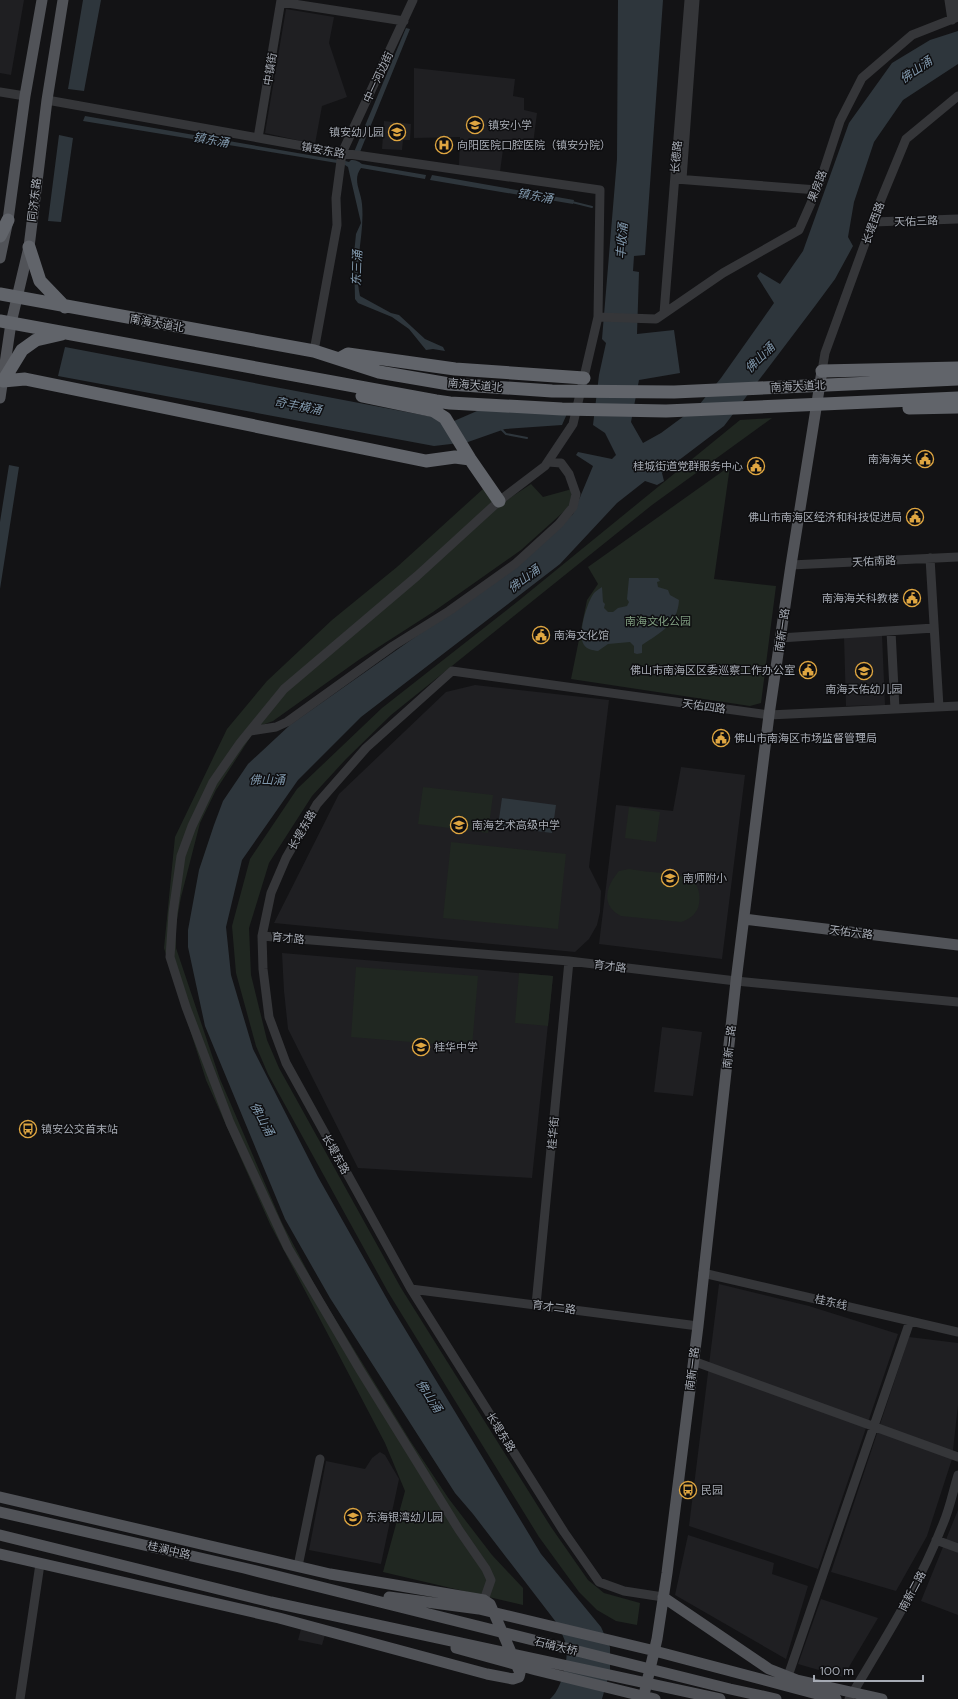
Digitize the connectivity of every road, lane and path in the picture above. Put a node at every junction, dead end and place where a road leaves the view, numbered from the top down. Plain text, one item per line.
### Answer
1 (42, 0) edge
2 (63, 0) edge
3 (413, 0) edge
4 (689, 0) edge
5 (695, 0) edge
6 (949, 0) edge
7 (956, 0) edge
8 (281, 1) edge
9 (956, 18) edge
10 (404, 22) junction
11 (0, 92) edge
12 (25, 96) junction
13 (958, 96) edge
14 (47, 100) junction
15 (258, 138) junction
16 (342, 153) junction
17 (678, 179) junction
18 (817, 190) junction
19 (958, 219) edge
20 (8, 220) junction
21 (873, 222) junction
22 (0, 236) edge
23 (28, 248) junction
24 (0, 258) edge
25 (0, 294) edge
26 (18, 298) junction
27 (65, 307) junction
28 (664, 313) junction
29 (598, 317) junction
30 (6, 322) edge
31 (67, 333) junction
32 (314, 351) junction
33 (339, 359) junction
34 (958, 368) edge
35 (822, 371) junction
36 (308, 377) junction
37 (584, 378) junction
38 (952, 379) edge
39 (3, 381) junction
40 (0, 398) edge
41 (952, 398) edge
42 (958, 407) edge
43 (815, 412) junction
44 (470, 459) junction
45 (548, 462) junction
46 (499, 501) junction
47 (958, 557) edge
48 (930, 558) junction
49 (791, 565) junction
50 (934, 628) junction
51 (891, 631) junction
52 (780, 638) junction
53 (452, 671) joint
54 (958, 706) edge
55 (939, 707) junction
56 (895, 710) junction
57 (769, 715) junction
58 (250, 731) junction
59 (744, 919) junction
60 (262, 936) junction
61 (958, 946) edge
62 (569, 961) junction
63 (736, 981) junction
64 (958, 1002) edge
65 (703, 1273) junction
66 (411, 1289) junction
67 (536, 1305) junction
68 (910, 1321) junction
69 (698, 1326) junction
70 (958, 1332) edge
71 (693, 1361) junction
72 (873, 1427) junction
73 (958, 1457) edge
74 (320, 1459) dead end
75 (958, 1474) edge
76 (0, 1497) edge
77 (46, 1508) junction
78 (0, 1512) edge
79 (44, 1522) junction
80 (78, 1530) junction
81 (156, 1533) junction
82 (0, 1535) edge
83 (122, 1540) junction
84 (936, 1540) junction
85 (43, 1546) junction
86 (958, 1548) edge
87 (0, 1554) edge
88 (40, 1564) junction
89 (298, 1566) junction
90 (295, 1580) junction
91 (337, 1591) junction
92 (663, 1597) junction
93 (484, 1600) junction
94 (272, 1602) junction
95 (330, 1614) junction
96 (271, 1617) junction
97 (788, 1676) junction
98 (851, 1696) edge
99 (20, 1699) edge
100 (643, 1699) edge
101 (655, 1699) edge
102 (720, 1699) edge
103 (776, 1699) edge
104 (836, 1699) edge
105 (882, 1699) edge

1 - 12 main road, 同济东路
2 - 14 main road, 同济东路
3 - 10 street, 中一河边街
4 - 17 street, 长德路
5 - 17 street, 长德路
6 - 9 street
7 - 9 street
8 - 10 street
8 - 15 street, 中镇街
9 - 18 street, 果房路
10 - 16 street, 中一河边街
11 - 12 street
12 - 20 main road, 同济东路
13 - 21 street, 长堤西路
14 - 15 street, 镇安东路
14 - 23 main road, 同济东路
15 - 16 street, 镇安东路
16 - 29 street, 镇安东路
16 - 32 street, 中一河边街
17 - 18 street
17 - 28 street, 长德路
18 - 28 street, 果房路
19 - 21 street, 天佑三路
20 - 22 highway
20 - 24 main road, 同济东路
21 - 35 street, 长堤西路
23 - 26 main road, 同济东路
23 - 27 highway
25 - 26 highway, 南海大道北
26 - 27 highway, 南海大道北
26 - 30 main road, 同济东路
27 - 32 highway, 南海大道北
28 - 29 street, 果房路
29 - 37 street
30 - 31 highway, 南海大道北
30 - 39 main road, 同济东路
31 - 36 highway, 南海大道北
31 - 39 highway
32 - 33 highway, 南海大道北
33 - 37 highway
33 - 38 highway, 南海大道北
34 - 35 highway
35 - 43 main road, 南新一路
36 - 41 highway, 南海大道北
36 - 44 highway
37 - 45 street
39 - 40 main road, 同济东路
39 - 44 highway
42 - 43 highway
43 - 49 main road, 南新一路
44 - 46 highway
45 - 46 street
45 - 58 street
46 - 58 street
47 - 48 street, 天佑南路
48 - 49 street, 天佑南路
48 - 50 street
49 - 52 main road, 南新一路
50 - 51 street
50 - 55 street
51 - 52 street
51 - 56 street
52 - 57 main road, 南新一路
53 - 57 street, 天佑四路
53 - 60 street, 长堤东路
54 - 55 street, 天佑四路
55 - 56 street, 天佑四路
56 - 57 street, 天佑四路
57 - 59 main road, 南新一路
58 - 93 street
59 - 61 main road, 天佑六路
59 - 63 main road, 南新一路
60 - 62 street, 育才路
60 - 66 street, 长堤东路
62 - 63 street, 育才路
62 - 67 street, 桂华街
63 - 64 street, 育才路
63 - 65 main road, 南新一路
65 - 68 street, 桂东线
65 - 69 main road, 南新一路
66 - 67 street, 育才二路
66 - 92 street, 长堤东路
67 - 69 street, 育才二路
68 - 70 street, 桂东线
68 - 72 street
69 - 71 main road, 南新一路
71 - 72 street
71 - 92 main road, 南新一路
72 - 73 street
72 - 97 street
74 - 89 street
75 - 84 street, 南新二路
76 - 77 main road
77 - 79 main road
77 - 81 main road
78 - 79 main road, 桂澜中路
79 - 80 main road, 桂澜中路
80 - 81 main road
80 - 83 main road, 桂澜中路
81 - 83 main road
81 - 89 main road
82 - 85 main road
83 - 90 main road, 桂澜中路
84 - 86 street
84 - 98 street, 南新二路
85 - 88 main road
85 - 94 main road
87 - 88 main road
88 - 96 main road
88 - 99 street
89 - 90 main road
89 - 93 main road
90 - 91 main road, 桂澜中路
91 - 103 main road, 石𬒔大桥
91 - 104 main road
92 - 97 main road
92 - 100 main road, 南新一路
93 - 96 main road
94 - 95 main road
94 - 96 main road
95 - 101 main road
95 - 102 main road, 石𬒔大桥
97 - 98 main road
98 - 105 main road

